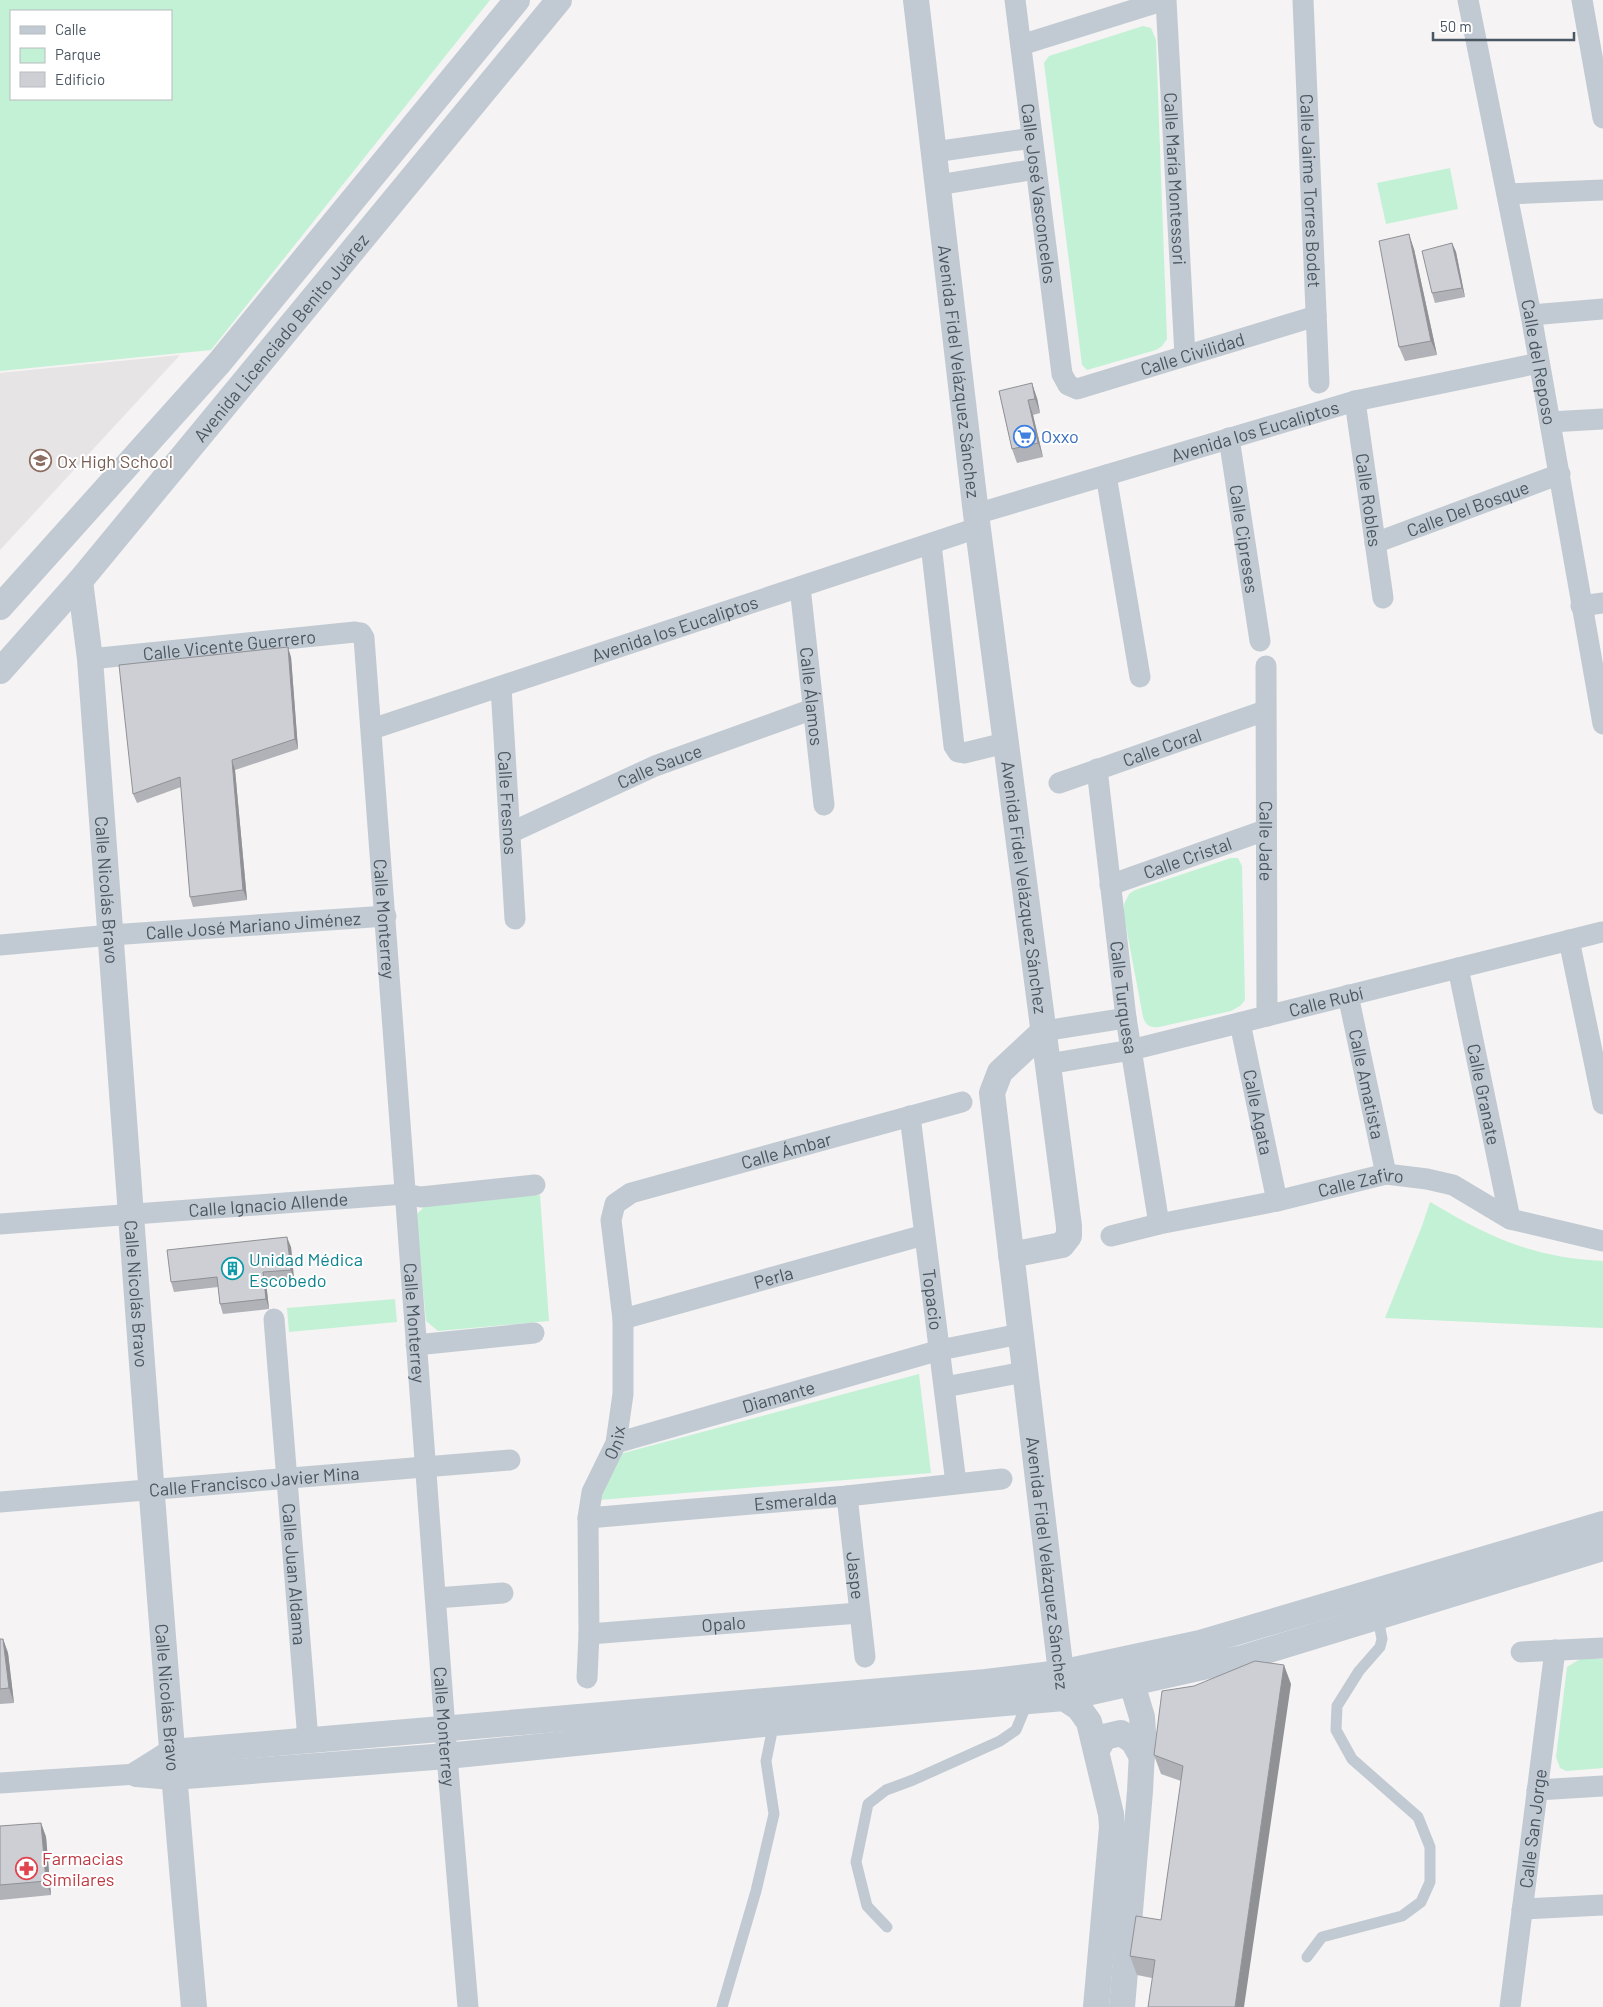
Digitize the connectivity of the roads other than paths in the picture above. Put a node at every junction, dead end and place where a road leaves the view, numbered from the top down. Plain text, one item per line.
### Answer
1 (517, 0) edge
2 (560, 0) edge
3 (916, 0) edge
4 (1015, 0) edge
5 (1165, 0) edge
6 (1303, 0) edge
7 (1468, 0) edge
8 (1582, 0) edge
9 (1021, 45) junction
10 (1603, 118) edge
11 (1032, 138) junction
12 (934, 152) junction
13 (1036, 169) junction
14 (938, 185) junction
15 (1603, 190) edge
16 (1507, 194) junction
17 (1603, 309) edge
18 (1531, 315) junction
19 (1316, 316) junction
20 (1185, 356) junction
21 (1539, 363) junction
22 (1320, 383) dead end
23 (1068, 385) joint
24 (1355, 401) junction
25 (1603, 419) edge
26 (1550, 422) junction
27 (1229, 438) junction
28 (1560, 474) junction
29 (1106, 475) junction
30 (976, 521) junction
31 (1374, 543) junction
32 (931, 544) junction
33 (80, 581) junction
34 (800, 587) junction
35 (1383, 598) dead end
36 (1603, 604) edge
37 (1581, 606) junction
38 (0, 607) edge
39 (364, 638) joint
40 (1260, 641) dead end
41 (90, 659) junction
42 (3, 666) edge
43 (1266, 666) dead end
44 (1140, 677) dead end
45 (501, 686) junction
46 (813, 709) junction
47 (1265, 711) junction
48 (1603, 724) edge
49 (372, 729) junction
50 (1005, 743) junction
51 (1097, 769) junction
52 (1059, 784) dead end
53 (824, 805) dead end
54 (1265, 830) junction
55 (510, 833) junction
56 (1110, 885) junction
57 (386, 916) junction
58 (515, 920) dead end
59 (1602, 932) dead end
60 (111, 935) junction
61 (1569, 940) junction
62 (0, 945) edge
63 (1458, 968) junction
64 (1348, 995) junction
65 (1267, 1016) junction
66 (1126, 1018) junction
67 (1240, 1023) junction
68 (1044, 1031) junction
69 (1131, 1050) junction
70 (1048, 1064) junction
71 (962, 1102) dead end
72 (1603, 1104) edge
73 (910, 1116) junction
74 (1386, 1174) junction
75 (534, 1185) dead end
76 (405, 1194) junction
77 (1277, 1201) junction
78 (615, 1204) joint
79 (130, 1215) junction
80 (1510, 1219) junction
81 (0, 1224) edge
82 (1159, 1224) junction
83 (924, 1235) junction
84 (1111, 1236) dead end
85 (1603, 1241) edge
86 (1011, 1255) junction
87 (274, 1318) dead end
88 (623, 1319) junction
89 (534, 1333) dead end
90 (1020, 1334) junction
91 (416, 1345) junction
92 (940, 1350) junction
93 (1024, 1372) junction
94 (945, 1387) junction
95 (616, 1443) junction
96 (510, 1460) dead end
97 (426, 1467) junction
98 (287, 1479) junction
99 (1002, 1479) dead end
100 (956, 1483) junction
101 (153, 1490) junction
102 (847, 1496) junction
103 (0, 1502) edge
104 (588, 1518) junction
105 (1603, 1524) edge
106 (1603, 1548) edge
107 (503, 1593) dead end
108 (436, 1598) junction
109 (859, 1613) junction
110 (1378, 1618) junction
111 (589, 1634) junction
112 (1603, 1648) edge
113 (1555, 1650) junction
114 (1521, 1652) dead end
115 (865, 1656) dead end
116 (1127, 1673) junction
117 (587, 1678) dead end
118 (1062, 1686) junction
119 (1028, 1689) junction
120 (775, 1712) junction
121 (446, 1728) junction
122 (308, 1740) junction
123 (1097, 1750) junction
124 (447, 1756) junction
125 (1142, 1757) junction
126 (172, 1764) junction
127 (137, 1774) joint
128 (0, 1783) edge
129 (1603, 1786) edge
130 (1538, 1790) junction
131 (1603, 1905) edge
132 (1522, 1908) junction
133 (888, 1927) dead end
134 (1307, 1957) dead end
135 (194, 2007) edge
136 (468, 2007) edge
137 (722, 2007) edge
138 (1096, 2007) edge
139 (1122, 2007) edge
140 (1510, 2007) edge

1 - 38 street, Avenida Licenciado Benito Juárez
2 - 33 street, Avenida Licenciado Benito Juárez
3 - 12 street, Avenida Fidel Velázquez Sánchez
4 - 9 street, Calle José Vasconcelos
5 - 9 street
5 - 20 street, Calle María Montessori
6 - 19 street, Calle Jaime Torres Bodet
7 - 16 street, Calle del Reposo
8 - 10 street
9 - 11 street, Calle José Vasconcelos
11 - 12 street
11 - 13 street, Calle José Vasconcelos
12 - 14 street, Avenida Fidel Velázquez Sánchez
13 - 14 street
13 - 23 street, Calle José Vasconcelos
14 - 30 street, Avenida Fidel Velázquez Sánchez
15 - 16 street
16 - 18 street, Calle del Reposo
17 - 18 street
18 - 21 street, Calle del Reposo
19 - 20 street, Calle Civilidad
19 - 22 street, Calle Jaime Torres Bodet
20 - 23 street, Calle Civilidad
21 - 24 street, Avenida los Eucaliptos
21 - 26 street, Calle del Reposo
24 - 27 street, Avenida los Eucaliptos
24 - 31 street, Calle Robles
25 - 26 street
26 - 28 street, Calle del Reposo
27 - 29 street, Avenida los Eucaliptos
27 - 40 street, Calle Cipreses
28 - 31 street, Calle Del Bosque
28 - 37 street, Calle del Reposo
29 - 30 street, Avenida los Eucaliptos
29 - 44 street
30 - 32 street, Avenida los Eucaliptos
30 - 50 street, Avenida Fidel Velázquez Sánchez
31 - 35 street, Calle Robles
32 - 34 street, Avenida los Eucaliptos
32 - 50 street, Avenida Fidel Velázquez Sánchez
33 - 41 street, Calle Nicolás Bravo
33 - 42 street, Avenida Licenciado Benito Juárez
34 - 45 street, Avenida los Eucaliptos
34 - 46 street, Calle Álamos
36 - 37 street
37 - 48 street, Calle del Reposo
39 - 41 street, Calle Vicente Guerrero
39 - 49 street, Calle Monterrey
41 - 60 street, Calle Nicolás Bravo
43 - 47 street, Calle Jade
45 - 49 street, Avenida los Eucaliptos
45 - 55 street, Calle Fresnos
46 - 53 street, Calle Álamos
46 - 55 street, Calle Sauce
47 - 51 street, Calle Coral
47 - 54 street, Calle Jade
49 - 57 street, Calle Monterrey
50 - 68 street, Avenida Fidel Velázquez Sánchez
51 - 52 street, Calle Coral
51 - 56 street, Calle Turquesa
54 - 56 street, Calle Cristal
54 - 65 street, Calle Jade
55 - 58 street, Calle Fresnos
56 - 66 street, Calle Turquesa
57 - 60 street, Calle José Mariano Jiménez
57 - 76 street, Calle Monterrey
59 - 61 street, Calle Rubí
60 - 62 street, Calle José Mariano Jiménez
60 - 79 street, Calle Nicolás Bravo
61 - 63 street, Calle Rubí
61 - 72 street
63 - 64 street, Calle Rubí
63 - 80 street, Calle Granate
64 - 65 street, Calle Rubí
64 - 74 street, Calle Amatista
65 - 67 street, Calle Rubí
66 - 68 street
66 - 69 street, Calle Turquesa
67 - 69 street, Calle Rubí
67 - 77 street, Calle Agata
68 - 70 street, Avenida Fidel Velázquez Sánchez
68 - 86 street, Avenida Fidel Velázquez Sánchez
69 - 70 street, Calle Rubí
69 - 82 street, Calle Turquesa
70 - 86 street, Avenida Fidel Velázquez Sánchez
71 - 73 street, Calle Ámbar
73 - 78 street, Calle Ámbar
73 - 83 street, Topacio
74 - 77 street, Calle Zafiro
74 - 80 street, Calle Zafiro
75 - 76 street, Calle Ignacio Allende
76 - 79 street, Calle Ignacio Allende
76 - 91 street, Calle Monterrey
77 - 82 street, Calle Zafiro
78 - 88 street, Onix
79 - 81 street, Calle Ignacio Allende
79 - 101 street, Calle Nicolás Bravo
80 - 85 street, Calle Zafiro
82 - 84 street, Calle Zafiro
83 - 88 street, Perla
83 - 92 street, Topacio
86 - 90 street, Avenida Fidel Velázquez Sánchez
87 - 98 street, Calle Juan Aldama
88 - 95 street, Onix
89 - 91 street
90 - 92 street, Diamante
90 - 93 street, Avenida Fidel Velázquez Sánchez
91 - 97 street, Calle Monterrey
92 - 94 street, Topacio
92 - 95 street, Diamante
93 - 94 street
93 - 118 street, Avenida Fidel Velázquez Sánchez
94 - 100 street, Topacio
95 - 104 street, Onix
96 - 97 street, Calle Francisco Javier Mina
97 - 98 street, Calle Francisco Javier Mina
97 - 108 street, Calle Monterrey
98 - 101 street, Calle Francisco Javier Mina
98 - 122 street, Calle Juan Aldama
99 - 100 street, Esmeralda
100 - 102 street, Esmeralda
101 - 103 street, Calle Francisco Javier Mina
101 - 126 street, Calle Nicolás Bravo
102 - 104 street, Esmeralda
102 - 109 street, Jaspe
104 - 111 street, Onix
105 - 116 street
106 - 110 street
107 - 108 street
108 - 121 street, Calle Monterrey
109 - 111 street, Opalo
109 - 115 street, Jaspe
110 - 116 street
110 - 134 lane
111 - 117 street, Onix
112 - 113 street
113 - 114 street
113 - 130 street, Calle San Jorge
116 - 118 street
116 - 125 street
118 - 119 street
118 - 123 street, Avenida Fidel Velázquez Sánchez
119 - 120 street
119 - 133 lane
120 - 121 street
120 - 124 street
120 - 137 lane
121 - 122 street
121 - 124 street, Calle Monterrey
122 - 126 street
123 - 125 street
123 - 138 street, Avenida Fidel Velázquez Sánchez
124 - 126 street
124 - 136 street, Calle Monterrey
125 - 139 street
126 - 127 street
126 - 135 street, Calle Nicolás Bravo
127 - 128 street
129 - 130 street
130 - 132 street, Calle San Jorge
131 - 132 street
132 - 140 street, Calle San Jorge

